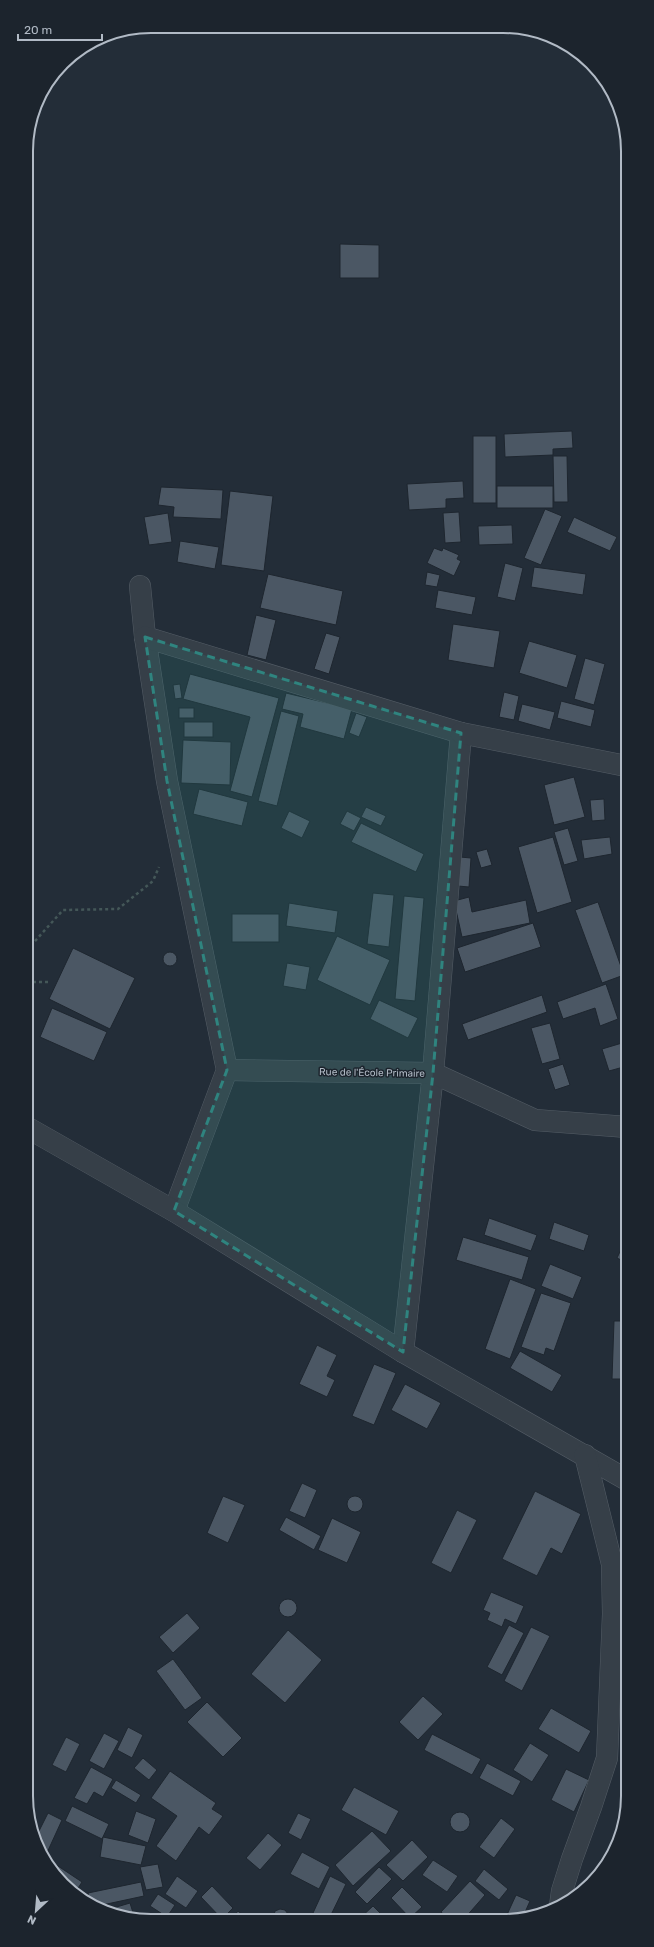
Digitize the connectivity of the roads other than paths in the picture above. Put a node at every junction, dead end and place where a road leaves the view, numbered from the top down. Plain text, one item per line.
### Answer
1 (140, 586) dead end
2 (145, 637) junction
3 (461, 733) junction
4 (621, 765) edge
5 (227, 1070) junction
6 (433, 1073) junction
7 (621, 1127) edge
8 (33, 1131) edge
9 (174, 1211) junction
10 (403, 1352) junction
11 (585, 1455) junction
12 (621, 1476) edge
13 (561, 1898) edge

1 - 2 street
2 - 3 street
2 - 5 street
3 - 4 street
3 - 6 street
5 - 6 street, Rue de l'École Primaire
5 - 9 street
6 - 7 street, Rue de l'École Primaire
6 - 10 street
8 - 9 street
9 - 10 street
10 - 11 street
11 - 12 street
11 - 13 street

